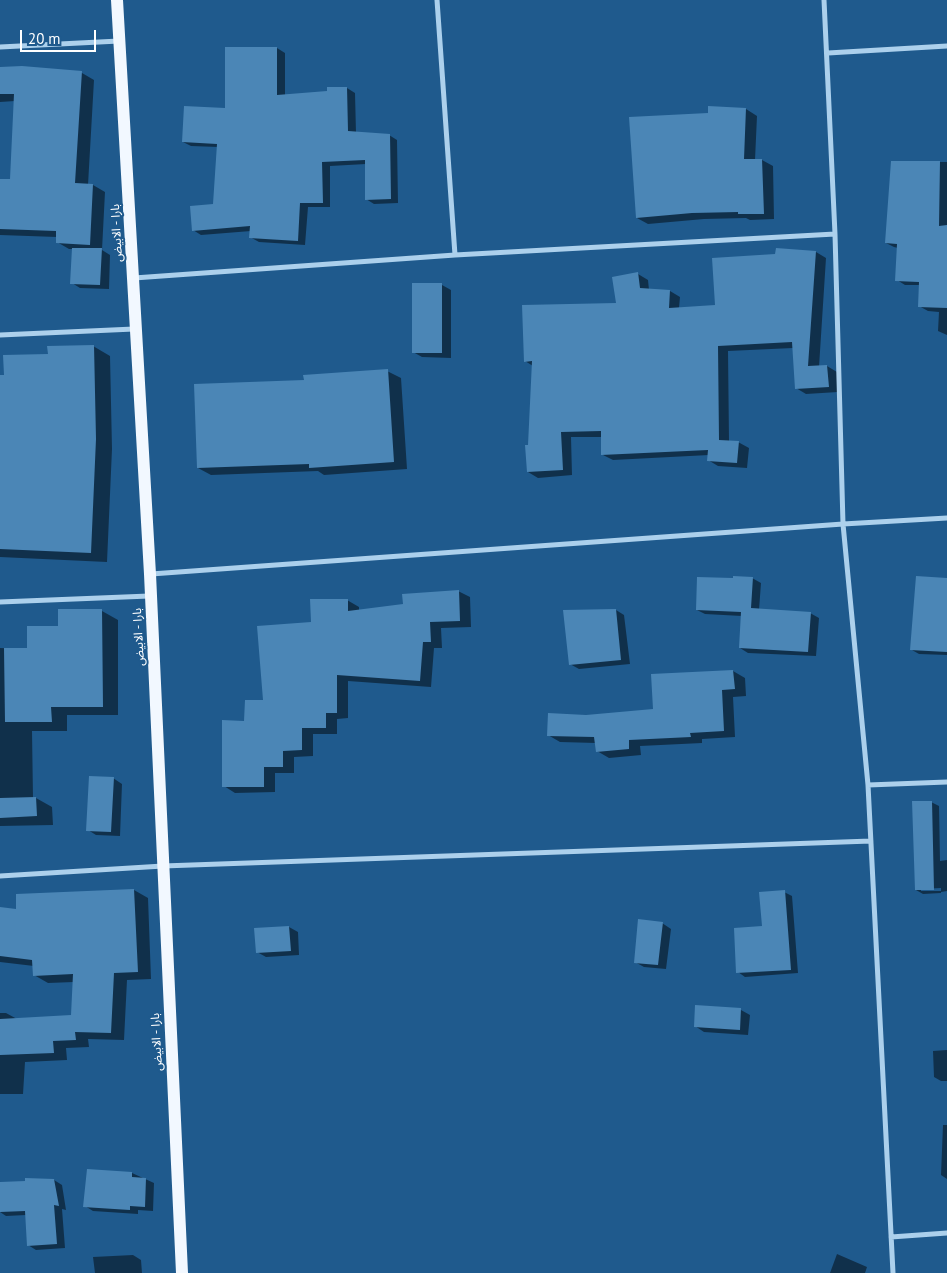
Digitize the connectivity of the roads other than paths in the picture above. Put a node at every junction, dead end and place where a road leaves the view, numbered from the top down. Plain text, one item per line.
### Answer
1 (117, 0) edge
2 (437, 0) edge
3 (824, 0) edge
4 (119, 41) junction
5 (947, 46) edge
6 (0, 47) edge
7 (828, 53) junction
8 (835, 234) junction
9 (455, 255) junction
10 (133, 278) junction
11 (137, 329) junction
12 (0, 335) edge
13 (947, 518) edge
14 (843, 524) junction
15 (150, 574) junction
16 (151, 596) junction
17 (0, 602) edge
18 (947, 782) edge
19 (868, 785) junction
20 (871, 841) junction
21 (163, 866) junction
22 (0, 876) edge
23 (947, 1233) edge
24 (892, 1237) junction
25 (182, 1273) edge
26 (893, 1273) edge

1 - 4 main road, بارا - الابيض
2 - 9 street
3 - 7 street
4 - 6 street
4 - 10 main road, بارا - الابيض
5 - 7 street
7 - 8 street
8 - 9 street
8 - 14 street
9 - 10 street
10 - 11 main road, بارا - الابيض
11 - 12 street
11 - 15 main road, بارا - الابيض
13 - 14 street
14 - 15 street
14 - 19 street
15 - 16 main road, بارا - الابيض
16 - 17 street
16 - 21 main road, بارا - الابيض
18 - 19 street
19 - 20 street
20 - 21 street
20 - 24 street
21 - 22 street
21 - 25 main road, بارا - الابيض
23 - 24 street
24 - 26 street

